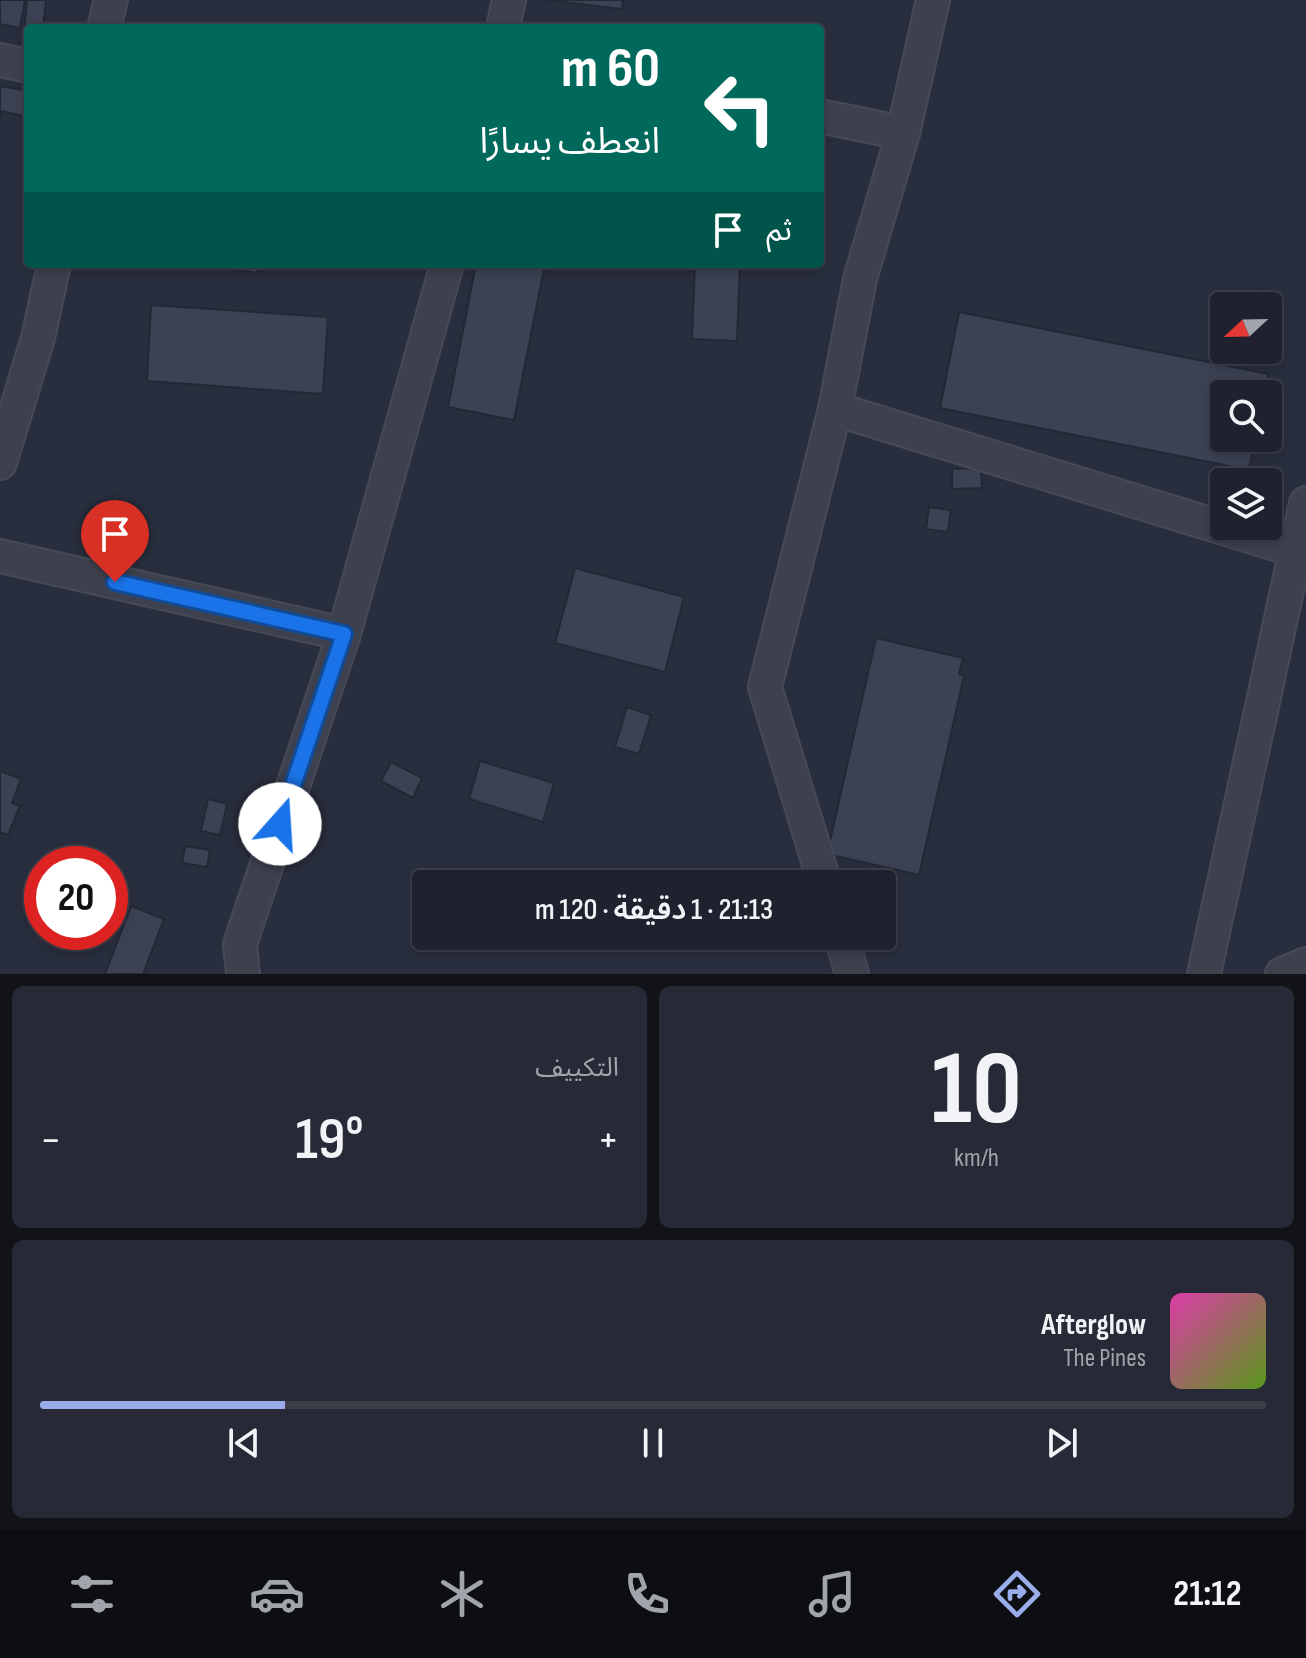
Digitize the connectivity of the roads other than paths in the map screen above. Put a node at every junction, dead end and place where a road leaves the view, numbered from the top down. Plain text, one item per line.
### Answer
1 (111, 0) edge
2 (509, 0) edge
3 (933, 0) edge
4 (105, 24) edge
5 (504, 24) edge
6 (0, 60) edge
7 (24, 65) edge
8 (824, 117) edge
9 (903, 133) junction
10 (53, 268) edge
11 (446, 268) edge
12 (835, 409) junction
13 (0, 463) edge
14 (1306, 503) edge
15 (1295, 550) junction
16 (0, 556) edge
17 (344, 634) junction
18 (821, 870) edge
19 (845, 950) edge
20 (1306, 964) edge
21 (243, 974) edge
22 (852, 974) edge
23 (1204, 974) edge
24 (1282, 974) edge

1 - 4 street
2 - 5 street
3 - 9 street
6 - 7 street
8 - 9 street
9 - 12 street
10 - 13 street
11 - 17 street
12 - 15 street
12 - 18 street
14 - 15 street
15 - 23 street
16 - 17 street
17 - 21 street
19 - 22 street
20 - 24 street

